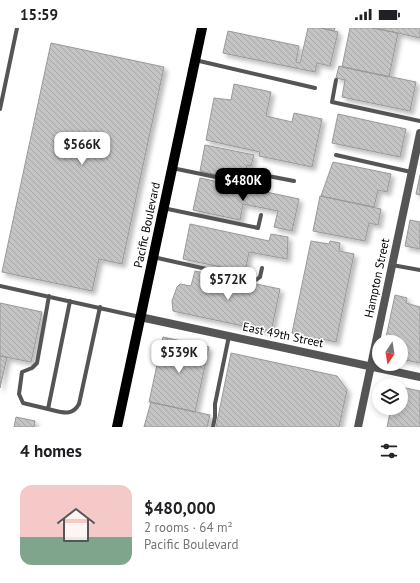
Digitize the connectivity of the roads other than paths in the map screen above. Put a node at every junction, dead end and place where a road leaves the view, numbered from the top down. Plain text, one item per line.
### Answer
1 (17, 28) edge
2 (202, 28) edge
3 (195, 60) junction
4 (336, 80) dead end
5 (315, 88) dead end
6 (0, 109) edge
7 (420, 121) edge
8 (420, 133) edge
9 (336, 154) dead end
10 (172, 168) junction
11 (412, 172) junction
12 (294, 181) dead end
13 (163, 208) junction
14 (261, 215) dead end
15 (153, 257) junction
16 (392, 265) junction
17 (262, 268) dead end
18 (420, 270) edge
19 (0, 286) edge
20 (49, 296) junction
21 (70, 301) junction
22 (100, 307) junction
23 (140, 317) junction
24 (230, 336) junction
25 (371, 366) junction
26 (420, 377) edge
27 (48, 409) junction
28 (117, 427) edge
29 (213, 427) edge
30 (358, 427) edge

1 - 6 lane
2 - 3 main road, Pacific Boulevard
3 - 5 lane
3 - 10 main road, Pacific Boulevard
4 - 7 lane
8 - 11 street, Hampton Street
9 - 11 lane
10 - 12 lane
10 - 13 main road, Pacific Boulevard
11 - 16 street, Hampton Street
13 - 14 lane
13 - 15 main road, Pacific Boulevard
15 - 17 lane
15 - 23 main road, Pacific Boulevard
16 - 18 lane
16 - 25 street, Hampton Street
19 - 20 lane
20 - 21 lane
20 - 27 lane
21 - 22 lane
21 - 27 lane
22 - 23 lane
22 - 27 lane
23 - 24 street, East 49th Street
23 - 28 main road, Pacific Boulevard
24 - 25 street, East 49th Street
24 - 29 lane
25 - 26 street, East 49th Street
25 - 30 street, Hampton Street

